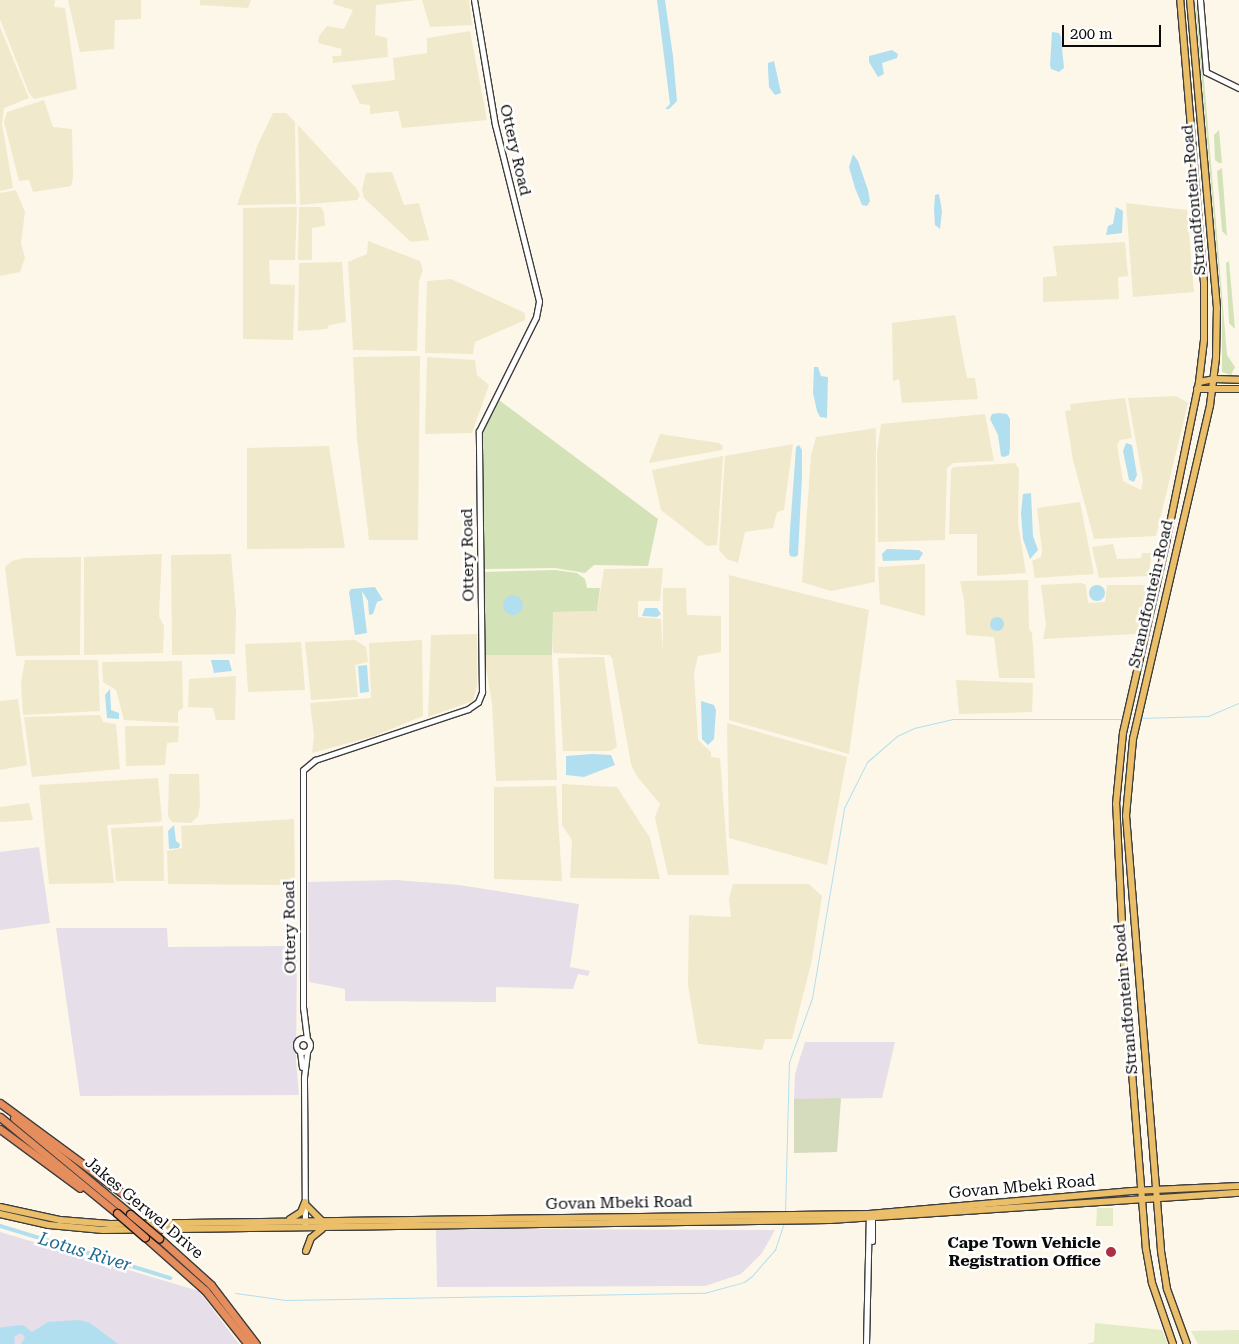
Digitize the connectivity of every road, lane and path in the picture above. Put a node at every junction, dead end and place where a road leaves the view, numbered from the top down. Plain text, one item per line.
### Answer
1 (474, 0) edge
2 (1180, 0) edge
3 (1190, 0) edge
4 (1200, 0) edge
5 (1239, 88) edge
6 (1214, 379) junction
7 (1239, 380) edge
8 (1198, 386) junction
9 (1212, 389) junction
10 (1239, 389) edge
11 (303, 1008) junction
12 (307, 1039) junction
13 (299, 1040) junction
14 (300, 1051) junction
15 (307, 1051) junction
16 (304, 1077) junction
17 (0, 1105) edge
18 (0, 1117) edge
19 (0, 1130) edge
20 (1239, 1186) edge
21 (1156, 1193) junction
22 (1239, 1193) edge
23 (1141, 1194) junction
24 (305, 1203) junction
25 (0, 1207) edge
26 (115, 1212) junction
27 (0, 1214) edge
28 (871, 1216) junction
29 (782, 1218) junction
30 (287, 1220) junction
31 (305, 1220) junction
32 (322, 1220) junction
33 (160, 1226) junction
34 (305, 1228) junction
35 (326, 1228) junction
36 (306, 1250) dead end
37 (248, 1344) edge
38 (256, 1344) edge
39 (866, 1344) edge
40 (1173, 1344) edge
41 (1187, 1344) edge

1 - 11 street, Ottery Road
2 - 8 main road, Strandfontein Road
3 - 6 main road, Strandfontein Road
4 - 5 street
6 - 7 main road
6 - 8 main road
6 - 9 main road, Strandfontein Road
8 - 9 main road
8 - 23 main road, Strandfontein Road
9 - 10 main road
9 - 21 main road, Strandfontein Road
11 - 12 street, Ottery Road
11 - 13 street, Ottery Road
12 - 13 street
12 - 15 street
13 - 14 street
14 - 15 street
14 - 16 street
15 - 16 street
16 - 24 street
17 - 33 highway
17 - 38 highway, Jakes Gerwel Drive, bridge
18 - 26 highway, Jakes Gerwel Drive
19 - 26 highway
20 - 21 main road, Govan Mbeki Road
21 - 22 main road, Govan Mbeki Road
21 - 23 main road, Govan Mbeki Road
21 - 41 main road, Strandfontein Road
23 - 28 main road, Govan Mbeki Road
23 - 40 main road, Strandfontein Road
24 - 30 main road
24 - 31 street
24 - 32 main road
25 - 33 main road, Govan Mbeki Road
26 - 37 highway, Jakes Gerwel Drive, bridge
27 - 33 main road, Govan Mbeki Road
28 - 29 main road, Govan Mbeki Road
28 - 39 street
29 - 32 main road, Govan Mbeki Road
29 - 35 main road, Govan Mbeki Road
30 - 31 main road, Govan Mbeki Road
30 - 33 main road, Govan Mbeki Road
31 - 32 main road, Govan Mbeki Road
31 - 34 street
33 - 34 main road, Govan Mbeki Road
34 - 35 main road, Govan Mbeki Road
35 - 36 main road

